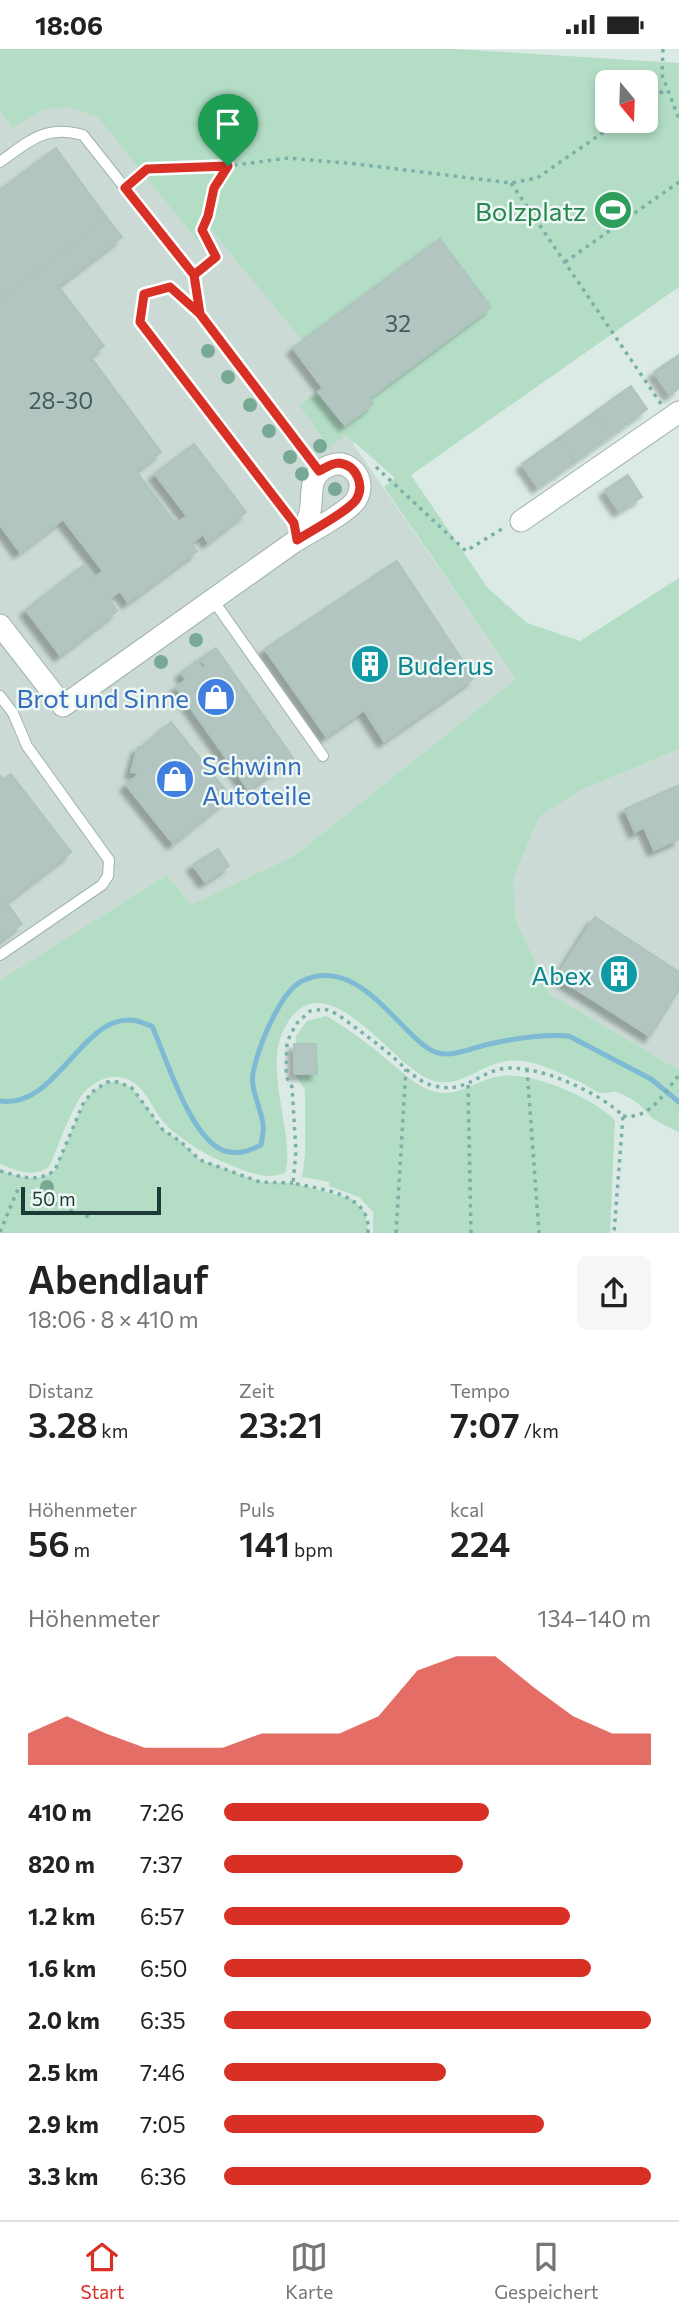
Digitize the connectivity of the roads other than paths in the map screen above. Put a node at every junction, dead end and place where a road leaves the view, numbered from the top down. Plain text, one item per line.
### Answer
1 (0, 162) edge
2 (200, 314) junction
3 (675, 414) edge
4 (319, 471) junction
5 (521, 521) road end
6 (297, 540) junction
7 (213, 600) junction
8 (0, 625) edge
9 (0, 696) edge
10 (323, 756) dead end
11 (0, 955) edge

1 - 2 lane
2 - 4 lane
2 - 6 lane
3 - 5 street
4 - 6 street
4 - 6 street
6 - 7 street
7 - 8 street
7 - 10 lane
9 - 11 lane

